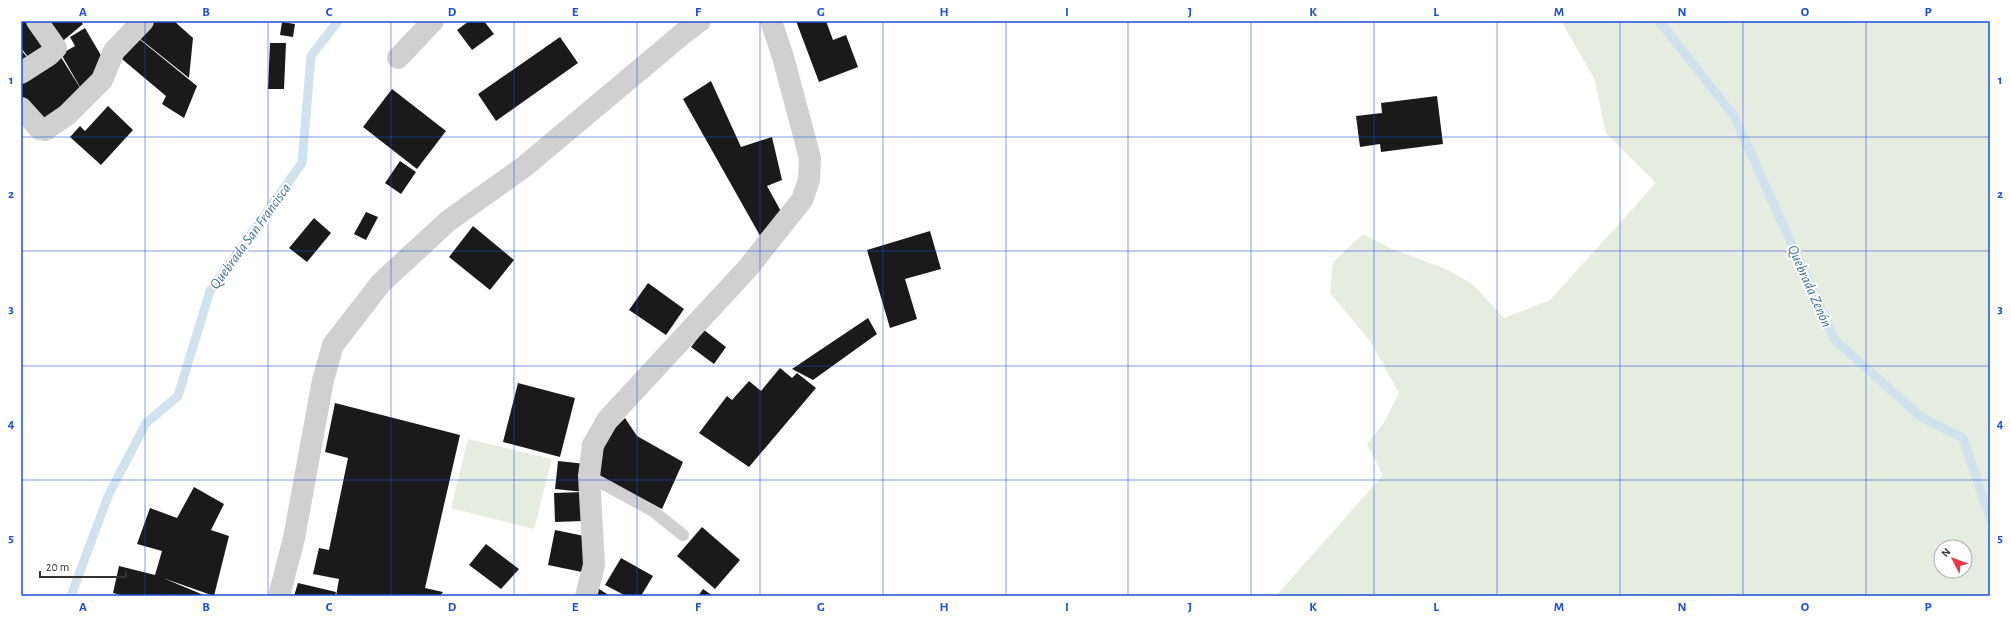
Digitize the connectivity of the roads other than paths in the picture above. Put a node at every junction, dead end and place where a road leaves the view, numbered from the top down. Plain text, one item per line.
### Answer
1 (37, 21) edge
2 (143, 21) edge
3 (433, 21) edge
4 (700, 21) edge
5 (771, 21) edge
6 (398, 58) dead end
7 (21, 73) edge
8 (21, 108) edge
9 (589, 476) junction
10 (683, 535) dead end
11 (279, 596) edge
12 (586, 596) edge

1 - 7 street
2 - 8 street
3 - 6 street
4 - 11 street
5 - 9 street
9 - 10 lane
9 - 12 street

